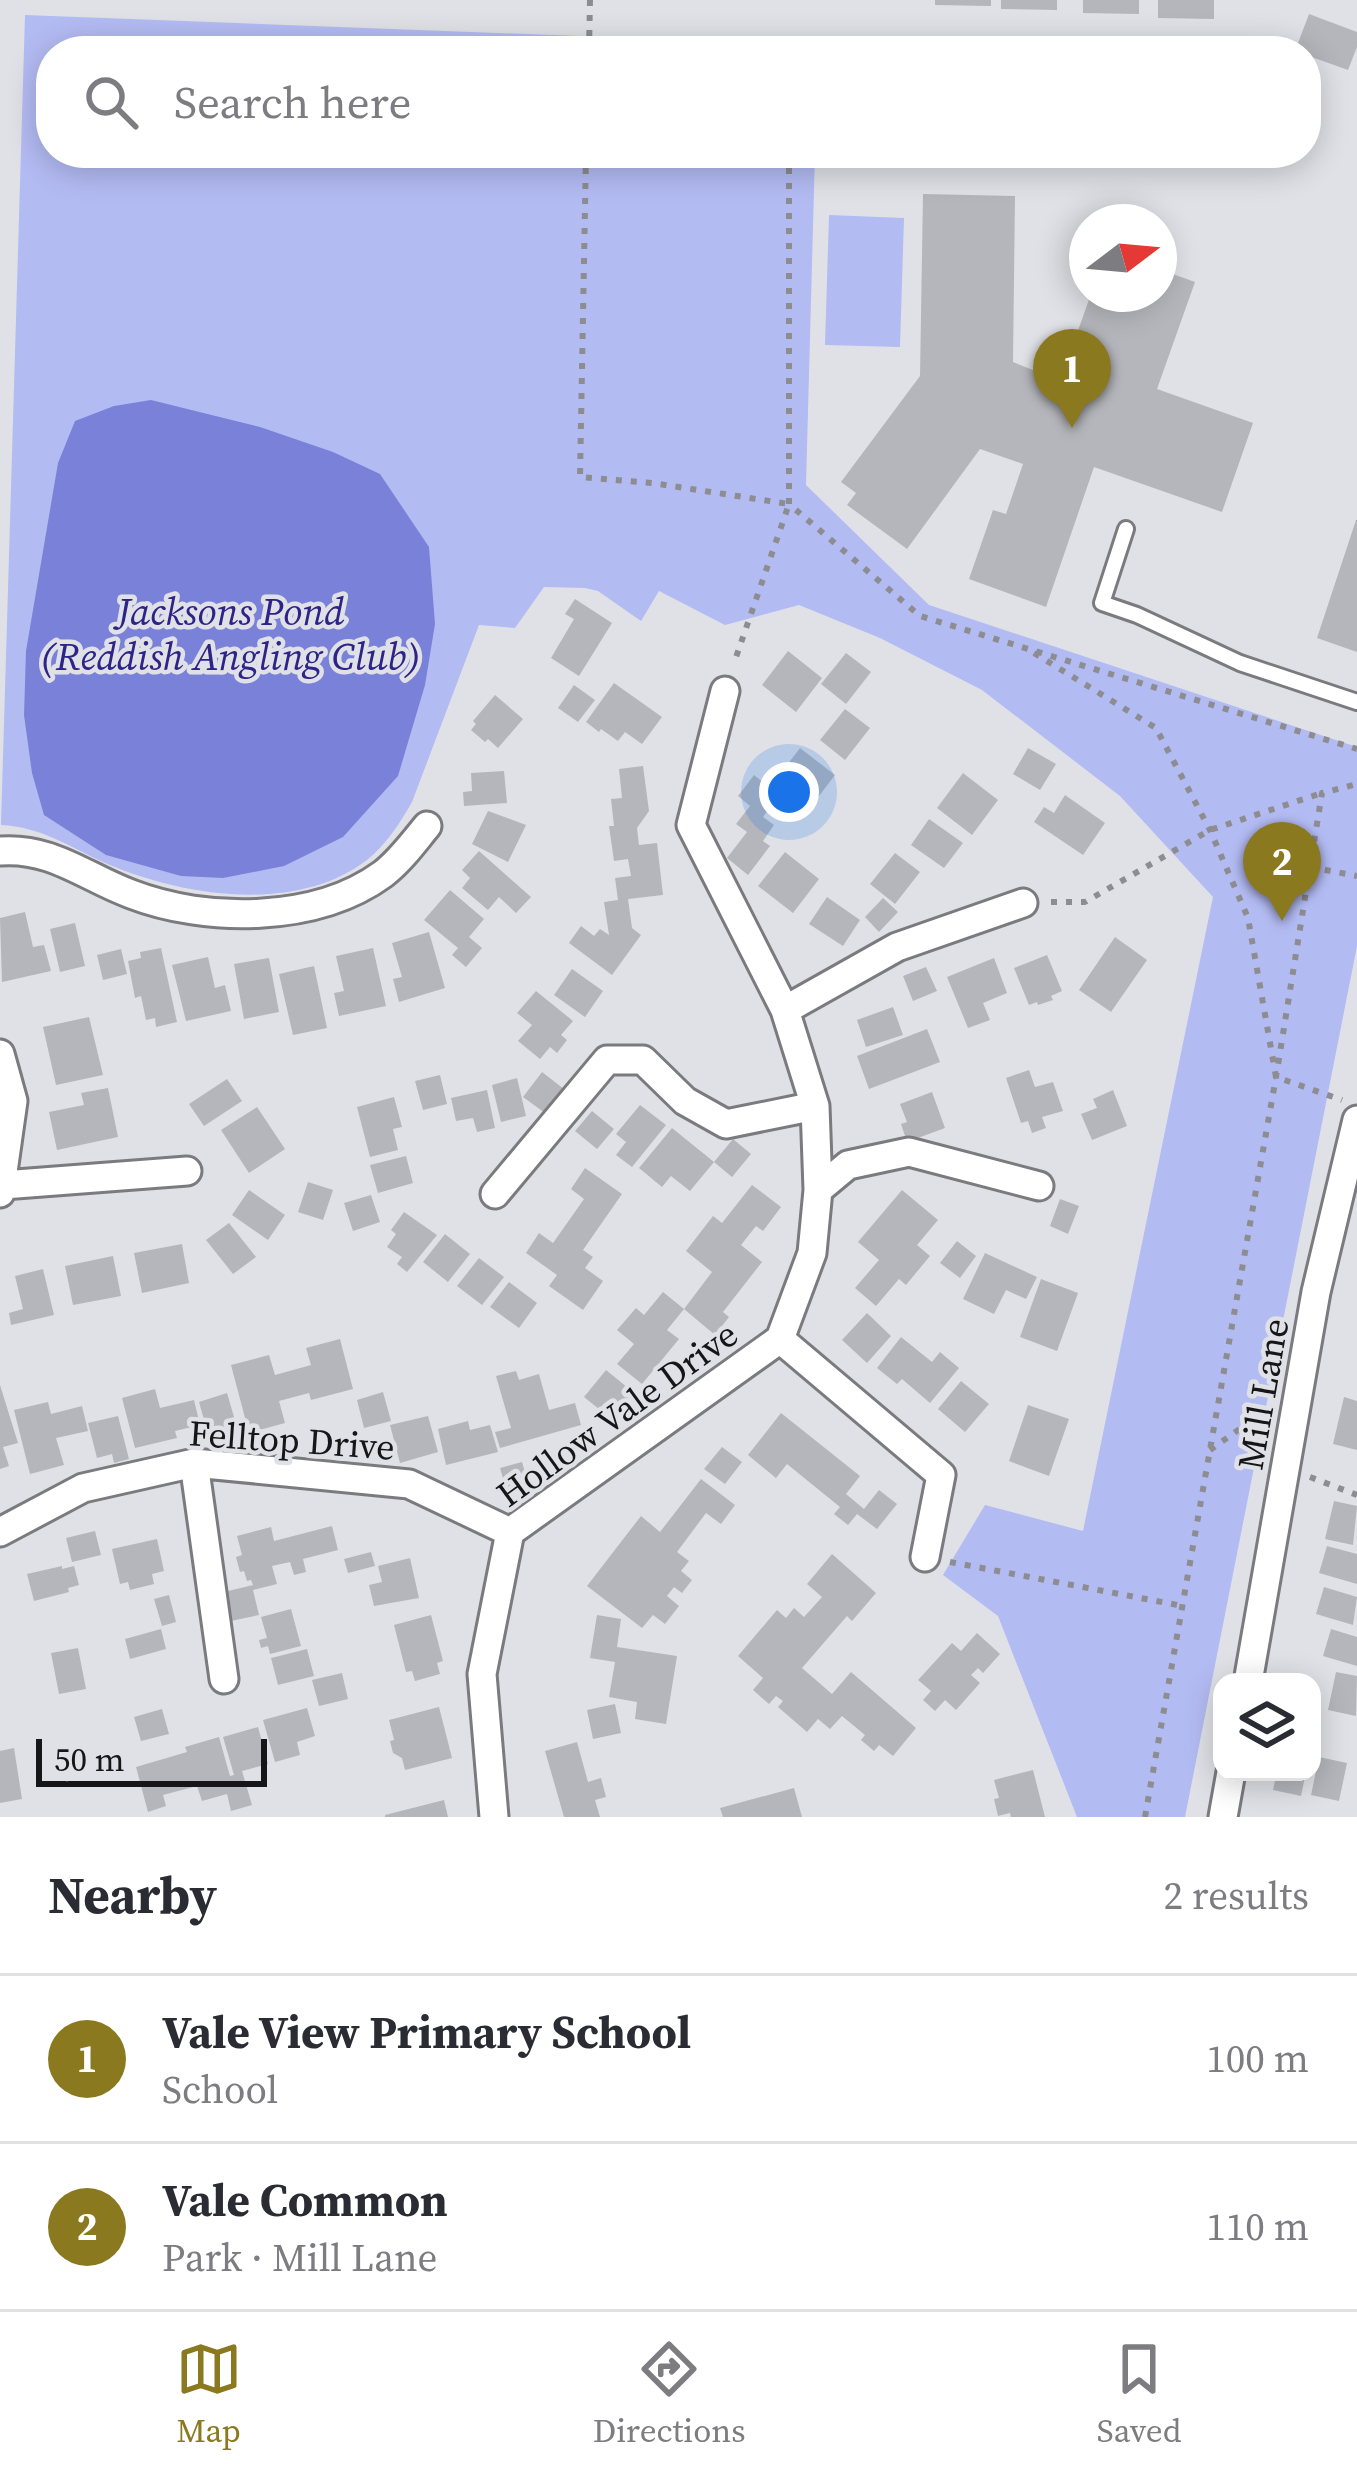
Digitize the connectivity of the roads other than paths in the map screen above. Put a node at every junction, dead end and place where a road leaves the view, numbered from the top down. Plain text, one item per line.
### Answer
1 (1126, 529) dead end
2 (724, 691) road end
3 (1357, 702) edge
4 (428, 826) dead end
5 (0, 851) edge
6 (1023, 903) road end
7 (785, 1010) junction
8 (0, 1054) edge
9 (815, 1106) junction
10 (1357, 1120) edge
11 (187, 1172) dead end
12 (1039, 1186) dead end
13 (2, 1189) edge
14 (818, 1190) junction
15 (496, 1194) dead end
16 (780, 1339) junction
17 (194, 1463) junction
18 (0, 1532) edge
19 (510, 1532) junction
20 (925, 1557) road end
21 (1250, 1673) edge
22 (224, 1679) dead end
23 (1229, 1781) edge
24 (494, 1817) edge
25 (1223, 1817) edge

1 - 3 lane
2 - 7 street, Hollow Vale Drive
4 - 5 street
6 - 7 street
7 - 9 street, Hollow Vale Drive
8 - 13 street
9 - 14 street, Hollow Vale Drive
9 - 15 street
10 - 21 street, Mill Lane
11 - 13 street
12 - 14 street
14 - 16 street, Hollow Vale Drive
16 - 19 street, Hollow Vale Drive
16 - 20 street
17 - 18 street, Felltop Drive
17 - 19 street, Felltop Drive
17 - 22 street
19 - 24 street, Hollow Vale Drive
23 - 25 street

